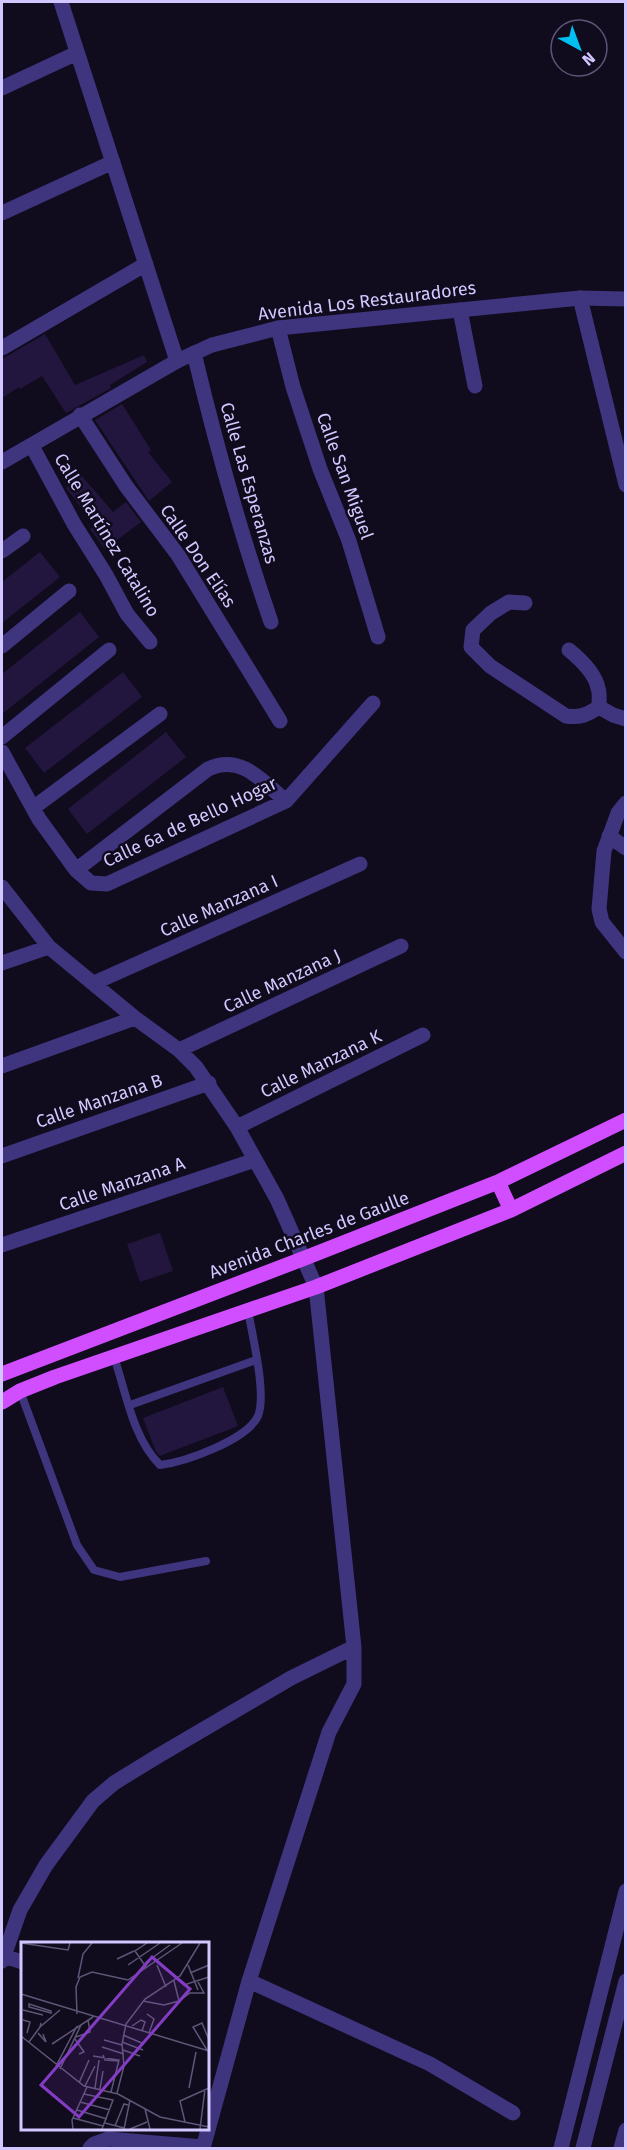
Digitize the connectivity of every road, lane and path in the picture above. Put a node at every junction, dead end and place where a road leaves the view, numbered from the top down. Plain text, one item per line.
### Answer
1 (61, 2) edge
2 (77, 53) junction
3 (2, 88) edge
4 (113, 162) junction
5 (2, 213) edge
6 (146, 264) junction
7 (580, 298) junction
8 (626, 299) edge
9 (460, 310) junction
10 (278, 328) junction
11 (2, 348) edge
12 (194, 353) junction
13 (177, 361) junction
14 (475, 386) dead end
15 (80, 415) junction
16 (32, 446) junction
17 (2, 462) edge
18 (626, 485) edge
19 (23, 536) dead end
20 (2, 551) edge
21 (69, 591) dead end
22 (525, 603) dead end
23 (271, 622) dead end
24 (378, 637) dead end
25 (150, 642) dead end
26 (2, 646) edge
27 (109, 650) dead end
28 (569, 650) dead end
29 (373, 703) dead end
30 (599, 707) junction
31 (160, 714) dead end
32 (626, 719) edge
33 (280, 721) dead end
34 (2, 736) edge
35 (2, 752) edge
36 (286, 801) junction
37 (626, 803) edge
38 (33, 808) junction
39 (609, 836) junction
40 (626, 848) edge
41 (360, 864) dead end
42 (76, 870) junction
43 (2, 887) edge
44 (49, 946) junction
45 (401, 946) dead end
46 (626, 952) edge
47 (2, 963) edge
48 (94, 983) junction
49 (135, 1018) junction
50 (423, 1035) dead end
51 (179, 1050) junction
52 (2, 1066) edge
53 (208, 1083) junction
54 (626, 1120) edge
55 (237, 1127) junction
56 (626, 1153) edge
57 (2, 1156) edge
58 (255, 1160) junction
59 (498, 1182) junction
60 (511, 1210) junction
61 (2, 1245) edge
62 (304, 1258) junction
63 (316, 1287) junction
64 (248, 1310) junction
65 (114, 1357) junction
66 (256, 1360) junction
67 (2, 1374) edge
68 (20, 1391) junction
69 (2, 1402) edge
70 (130, 1405) junction
71 (206, 1561) dead end
72 (354, 1647) junction
73 (626, 1891) edge
74 (3, 1958) edge
75 (21, 1962) edge
76 (249, 1981) junction
77 (626, 1981) edge
78 (599, 1997) junction
79 (623, 2004) edge
80 (211, 2100) edge
81 (513, 2113) dead end
82 (208, 2118) edge
83 (206, 2129) edge
84 (626, 2130) edge
85 (90, 2148) edge
86 (203, 2148) edge
87 (561, 2148) edge
88 (583, 2148) edge
89 (621, 2148) edge

1 - 2 street
2 - 3 street
2 - 4 street
4 - 5 street
4 - 6 street
6 - 11 street
6 - 13 street
7 - 8 street, Avenida Los Restauradores
7 - 9 street, Avenida Los Restauradores
7 - 18 street
9 - 10 street, Avenida Los Restauradores
9 - 14 street
10 - 12 street, Avenida Los Restauradores
10 - 24 street, Calle San Miguel
12 - 13 street, Avenida Los Restauradores
12 - 23 street, Calle Las Esperanzas
13 - 15 street, Avenida Los Restauradores
15 - 16 street, Avenida Los Restauradores
15 - 33 street, Calle Don Elías
16 - 17 street, Avenida Los Restauradores
16 - 25 street, Calle Martínez Catalino
19 - 20 street
21 - 26 street
22 - 30 street
27 - 34 street
28 - 30 street
29 - 36 street, Calle 6a de Bello Hogar
30 - 32 street
31 - 38 street
35 - 38 street
36 - 42 street, Calle 6a de Bello Hogar
36 - 42 street
37 - 39 street
38 - 42 street
39 - 40 street
39 - 46 street
41 - 48 street, Calle Manzana I
43 - 44 street
44 - 47 street
44 - 48 street
45 - 51 street, Calle Manzana J
48 - 49 street
49 - 51 street
49 - 52 street
50 - 55 street, Calle Manzana K
51 - 53 street
53 - 55 street
53 - 57 street, Calle Manzana B
54 - 59 main road, Avenida Charles de Gaulle
55 - 58 street
56 - 60 main road
58 - 61 street, Calle Manzana A
58 - 62 street
59 - 60 main road
59 - 62 main road, Avenida Charles de Gaulle
60 - 63 main road
62 - 63 street
62 - 67 main road, Avenida Charles de Gaulle
63 - 64 main road
63 - 72 street
64 - 65 main road
64 - 66 lane
65 - 68 main road
65 - 70 lane
66 - 70 lane
66 - 70 lane
68 - 69 main road
68 - 71 lane
72 - 74 street
72 - 76 street
73 - 78 street
74 - 75 street
76 - 80 street
76 - 81 street
77 - 79 street
78 - 79 street
78 - 87 street
79 - 88 street
80 - 82 street
83 - 86 street
84 - 89 street
85 - 86 street

